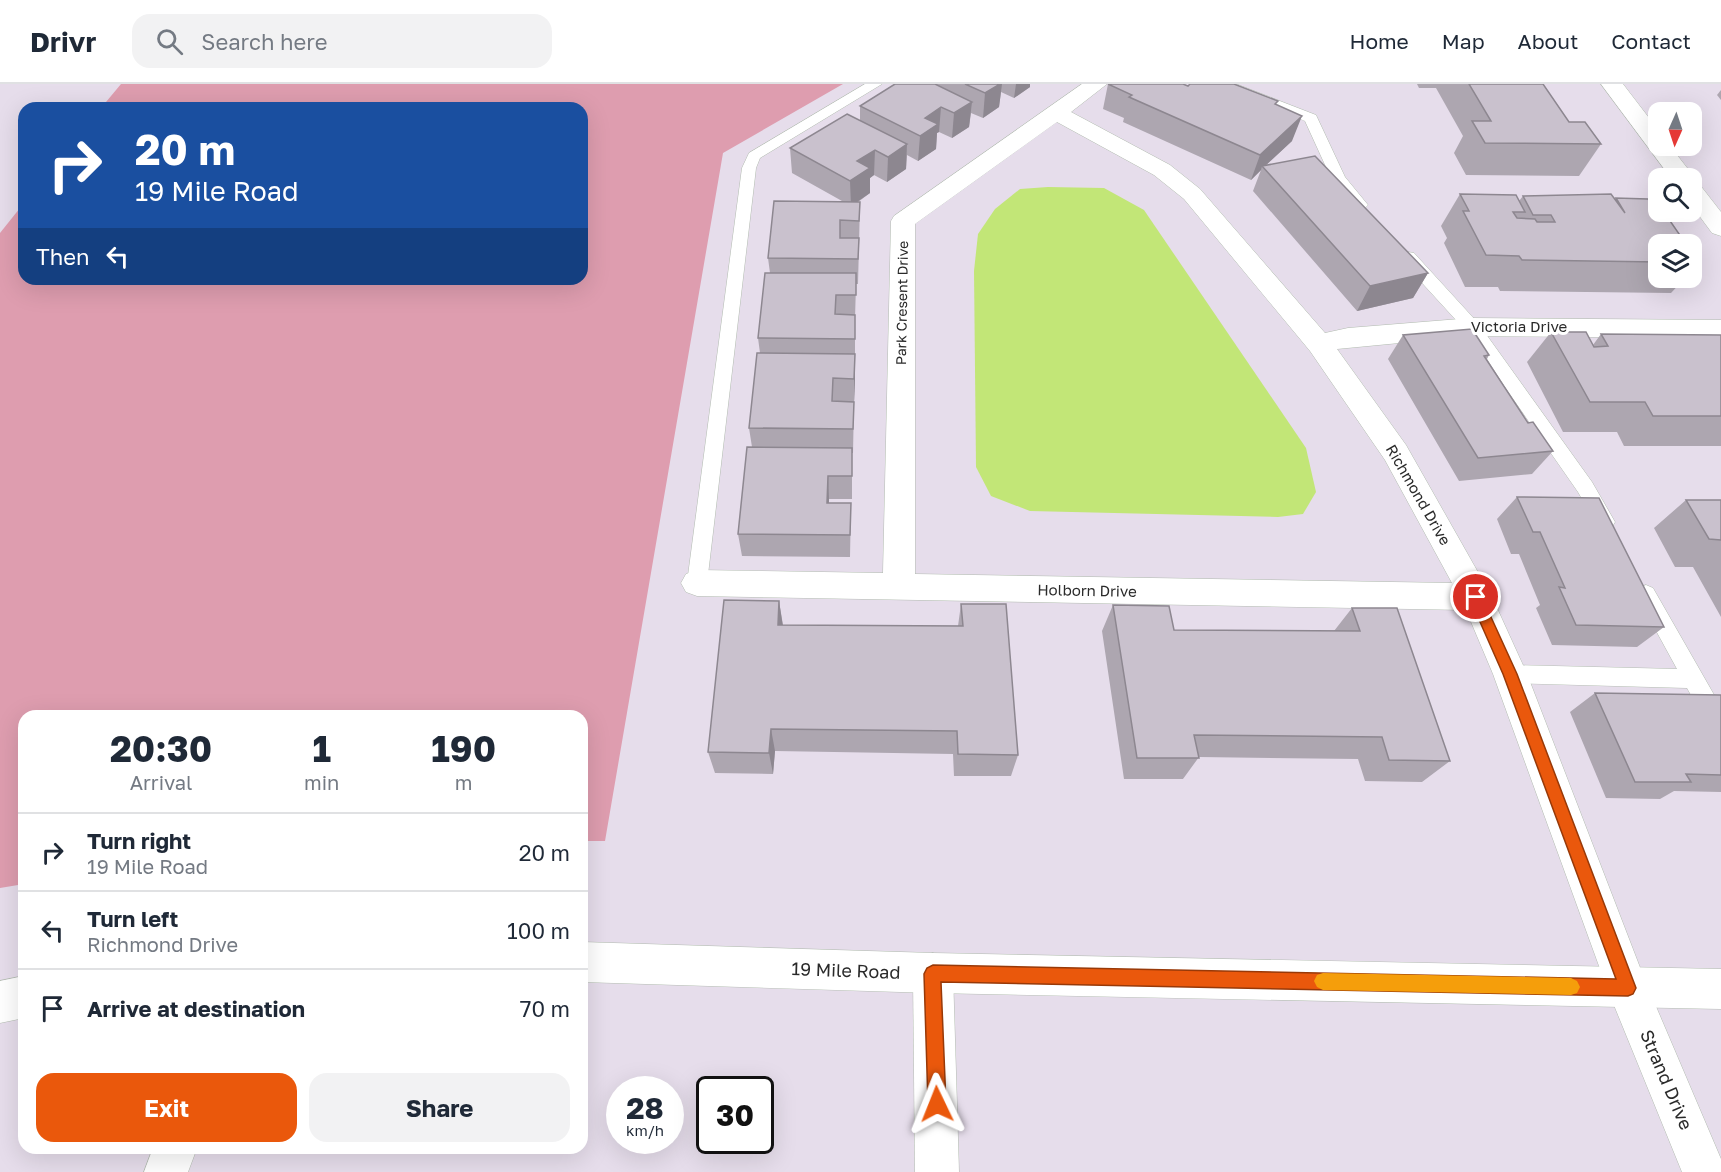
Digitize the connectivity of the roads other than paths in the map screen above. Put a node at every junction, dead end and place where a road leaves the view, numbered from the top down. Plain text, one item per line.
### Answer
1 (875, 84) edge
2 (1096, 84) edge
3 (1224, 84) edge
4 (1612, 84) edge
5 (1056, 113) junction
6 (1675, 168) edge
7 (1702, 203) edge
8 (1372, 217) edge
9 (1721, 228) edge
10 (1395, 242) edge
11 (1472, 327) junction
12 (1721, 329) edge
13 (1319, 344) junction
14 (1614, 538) edge
15 (1636, 578) edge
16 (697, 583) joint
17 (899, 586) junction
18 (1476, 597) junction
19 (1510, 674) junction
20 (1694, 679) junction
21 (1721, 728) edge
22 (588, 962) edge
23 (933, 974) junction
24 (1628, 988) junction
25 (1721, 989) edge
26 (18, 998) edge
27 (0, 1002) edge
28 (173, 1154) edge
29 (166, 1172) edge
30 (937, 1172) edge
31 (1704, 1172) edge

1 - 16 lane
2 - 5 street, Park Cresent Drive
3 - 8 lane
4 - 6 street
5 - 13 street, Richmond Drive
5 - 17 street, Park Cresent Drive
7 - 9 street
10 - 11 lane
11 - 12 street, Victoria Drive
11 - 13 street, Victoria Drive
11 - 14 lane
13 - 18 street, Richmond Drive
15 - 20 lane
16 - 17 street, Holborn Drive
17 - 18 street, Holborn Drive
18 - 19 street, Richmond Drive
19 - 20 lane
19 - 24 street, Richmond Drive
20 - 21 lane
22 - 23 street, 19 Mile Road
23 - 24 street, 19 Mile Road
23 - 30 street
24 - 25 street, 19 Mile Road
24 - 31 street, Strand Drive
26 - 27 street
28 - 29 street

